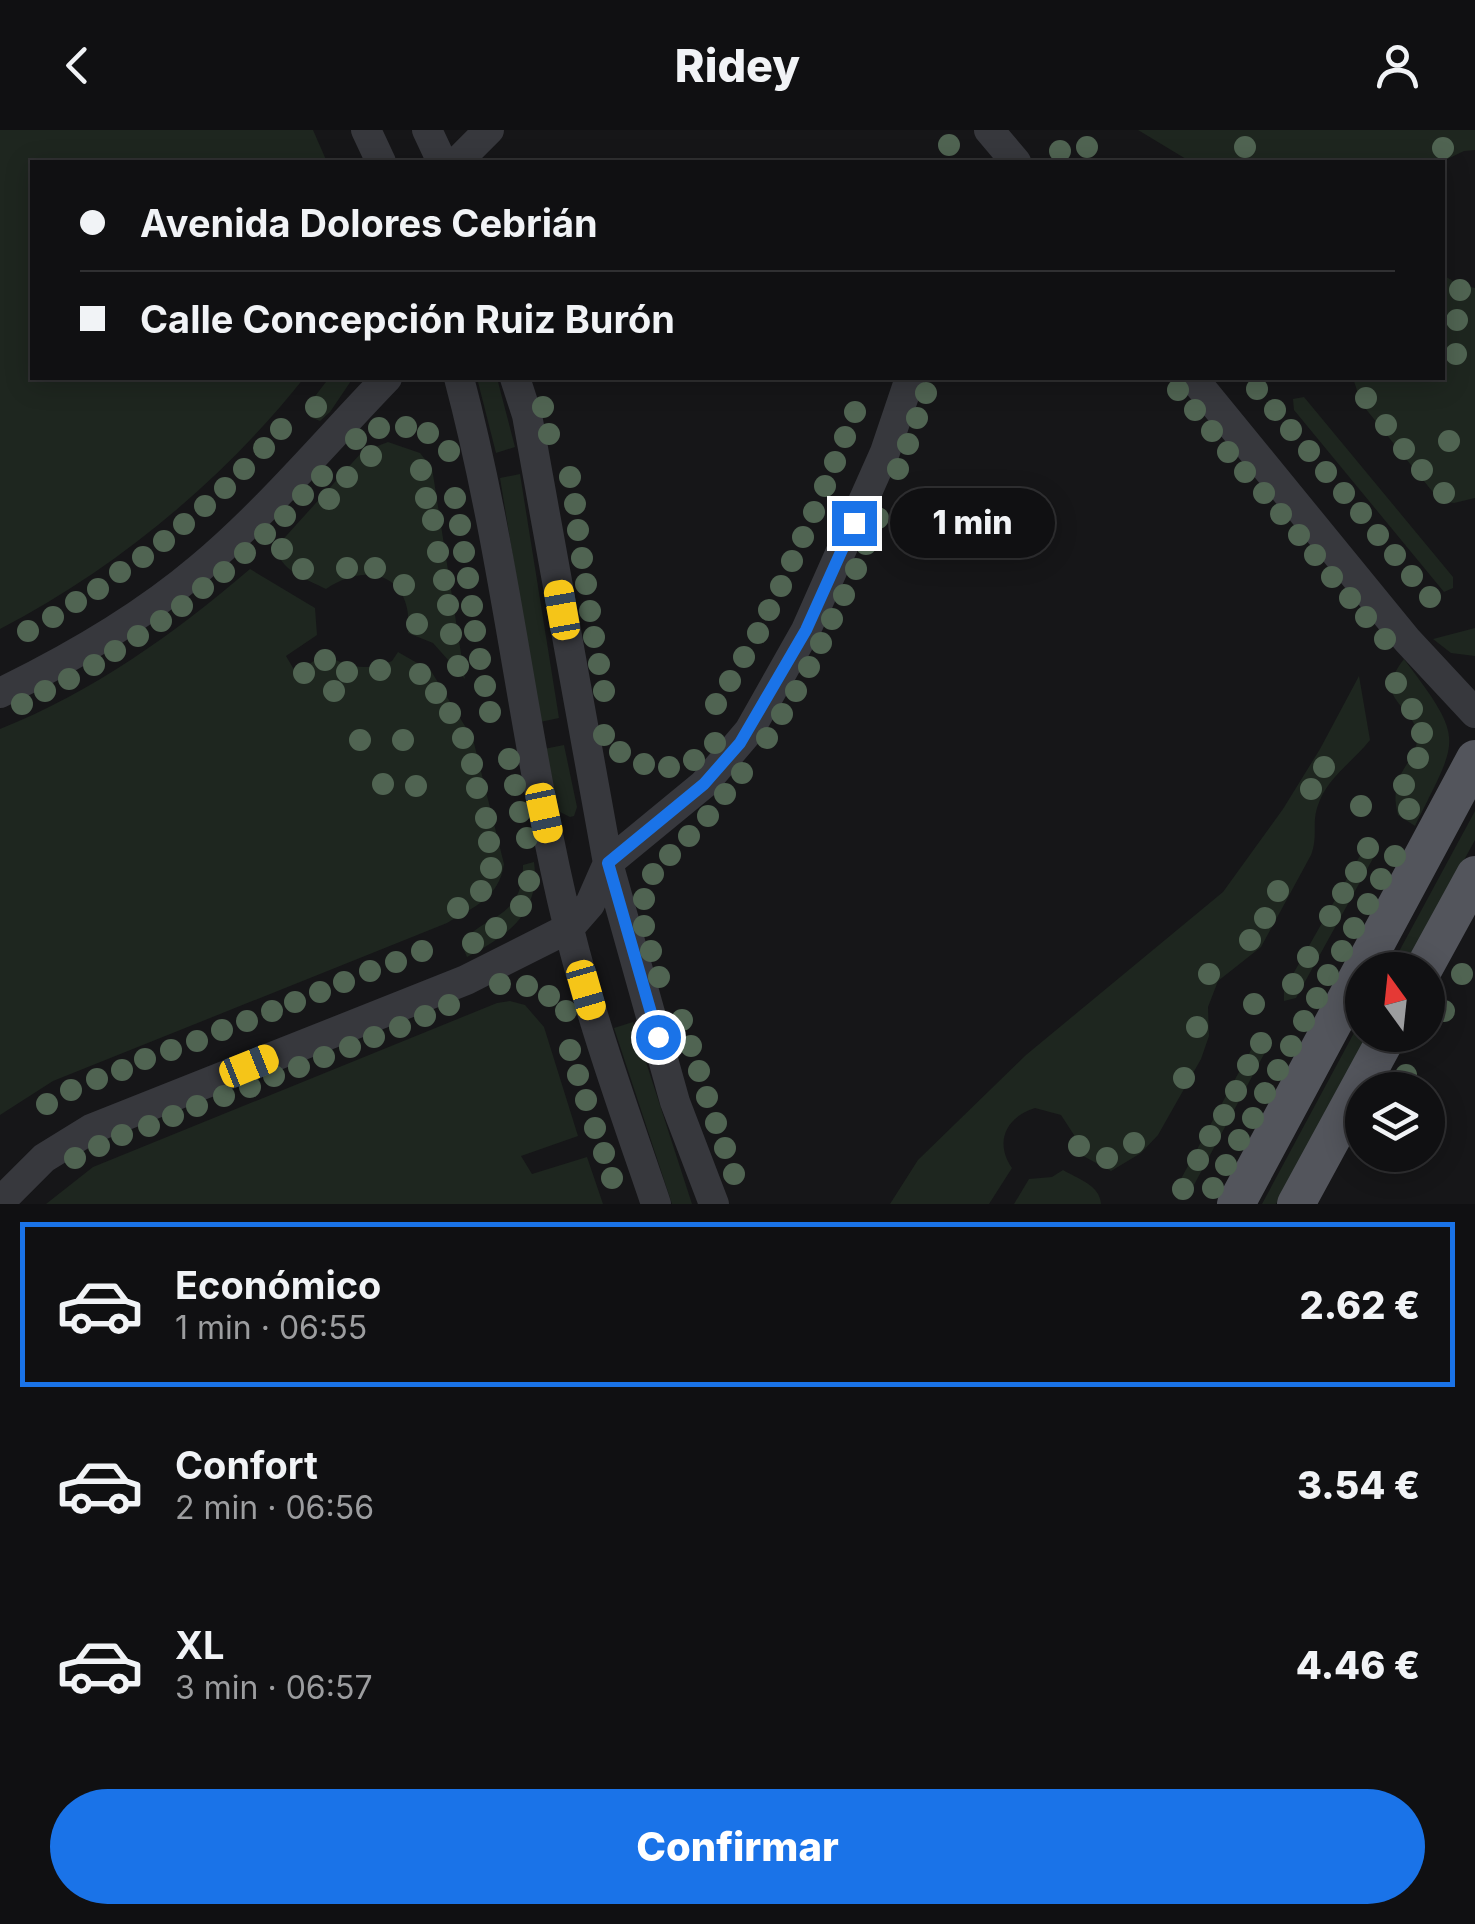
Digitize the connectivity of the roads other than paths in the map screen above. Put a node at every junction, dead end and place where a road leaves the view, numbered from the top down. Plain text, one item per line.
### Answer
1 (366, 130) edge
2 (427, 130) edge
3 (489, 130) edge
4 (989, 130) edge
5 (381, 160) edge
6 (441, 160) edge
7 (459, 160) edge
8 (1009, 160) edge
9 (385, 380) edge
10 (460, 380) edge
11 (516, 380) edge
12 (909, 380) edge
13 (1194, 380) edge
14 (0, 693) edge
15 (1475, 713) edge
16 (1475, 759) edge
17 (608, 863) junction
18 (1475, 875) edge
19 (568, 928) junction
20 (1434, 952) edge
21 (1379, 1052) edge
22 (0, 1202) edge
23 (656, 1204) edge
24 (714, 1204) edge
25 (1236, 1204) edge
26 (1296, 1204) edge

1 - 5 street
2 - 6 street
3 - 7 street
4 - 8 street
9 - 14 street
10 - 19 street
11 - 17 street
12 - 17 street
13 - 15 street
16 - 25 main road
17 - 19 street
17 - 24 street
18 - 20 main road
19 - 22 street
19 - 23 street
21 - 26 main road

